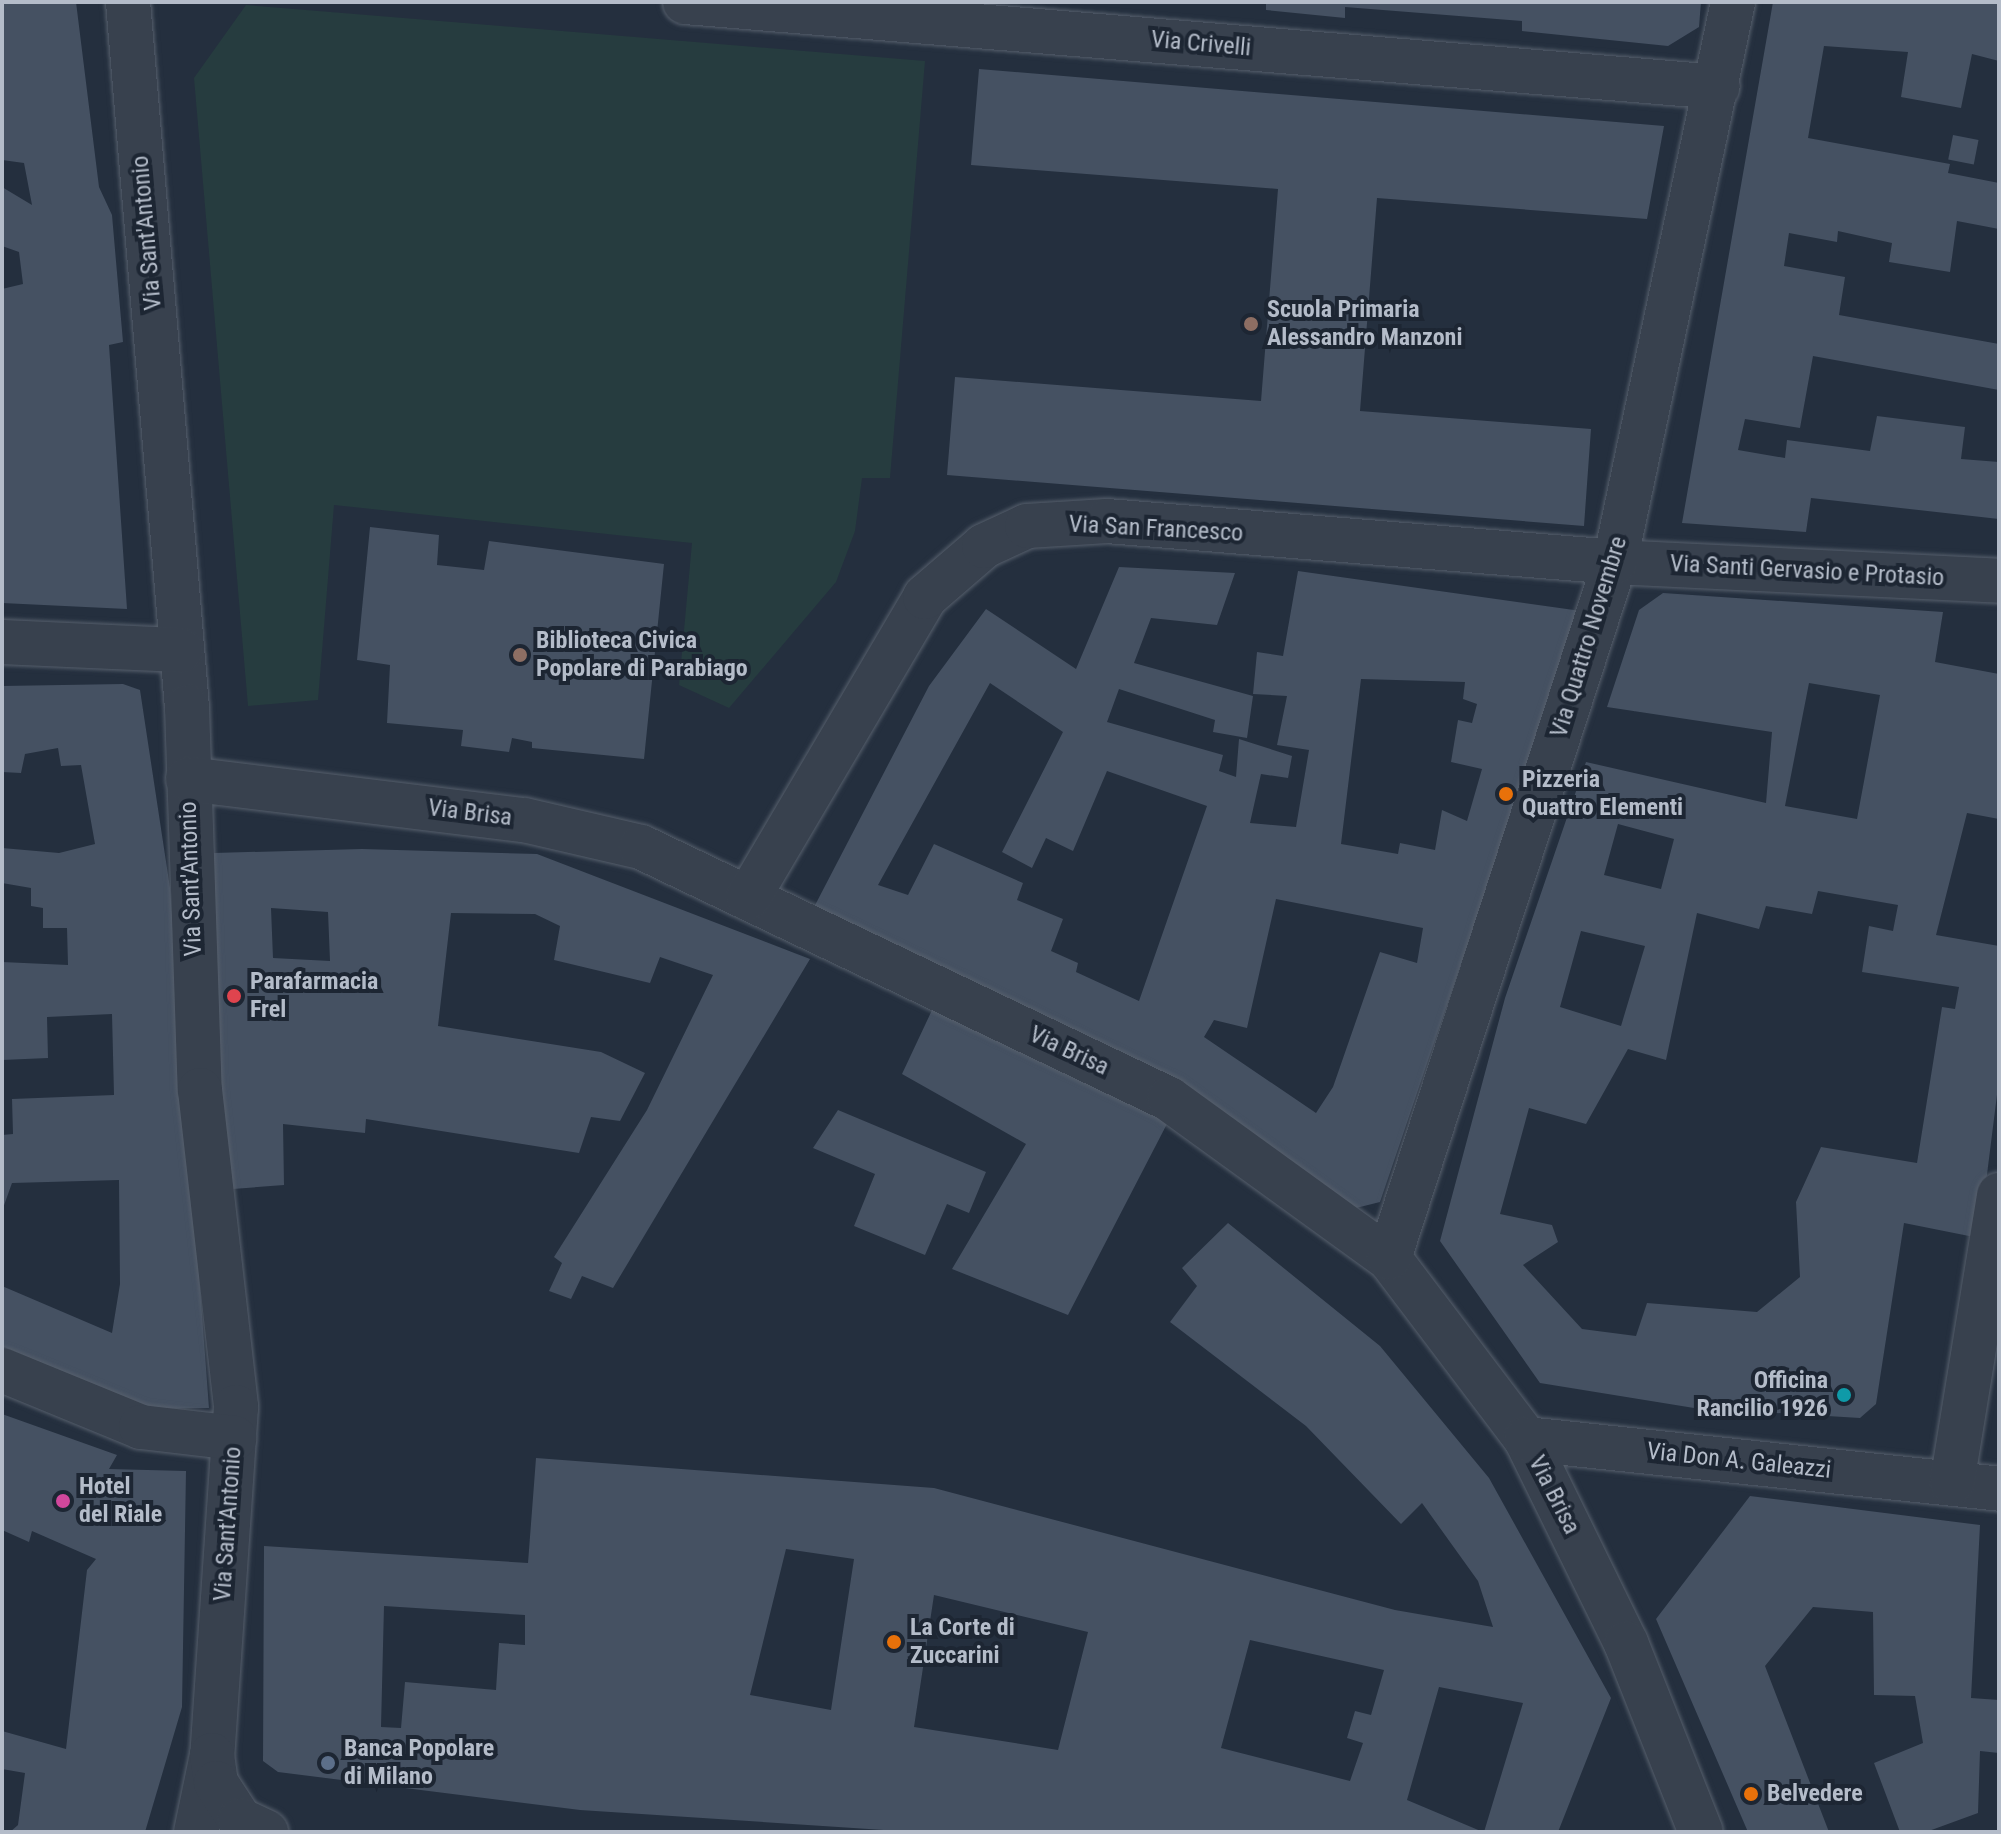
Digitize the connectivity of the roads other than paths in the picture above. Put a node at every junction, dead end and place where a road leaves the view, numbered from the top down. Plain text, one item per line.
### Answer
1 (128, 2) edge
2 (685, 2) edge
3 (1733, 2) edge
4 (1718, 87) junction
5 (1615, 562) junction
6 (1999, 581) edge
7 (2, 642) edge
8 (181, 650) junction
9 (188, 779) junction
10 (748, 898) junction
11 (1999, 1195) edge
12 (1389, 1258) junction
13 (2, 1370) edge
14 (234, 1438) junction
15 (1526, 1439) junction
16 (1952, 1483) junction
17 (1999, 1489) edge
18 (212, 1755) junction
19 (196, 1832) edge
20 (266, 1832) edge
21 (1701, 1832) edge

1 - 8 street, Via Sant'Antonio
2 - 4 street, Via Crivelli
3 - 4 street, Via Quattro Novembre
4 - 5 street, Via Quattro Novembre
5 - 6 street, Via Santi Gervasio e Protasio
5 - 10 street, Via San Francesco
5 - 12 street, Via Quattro Novembre
7 - 8 street
8 - 9 street, Via Sant'Antonio
9 - 10 street, Via Brisa
9 - 14 street, Via Sant'Antonio
10 - 12 street, Via Brisa
11 - 16 street
12 - 15 street, Via Brisa
13 - 14 street
14 - 18 street, Via Sant'Antonio
15 - 16 street, Via Don A. Galeazzi
15 - 21 street, Via Brisa
16 - 17 street, Via Don A. Galeazzi
18 - 19 street
18 - 20 street

